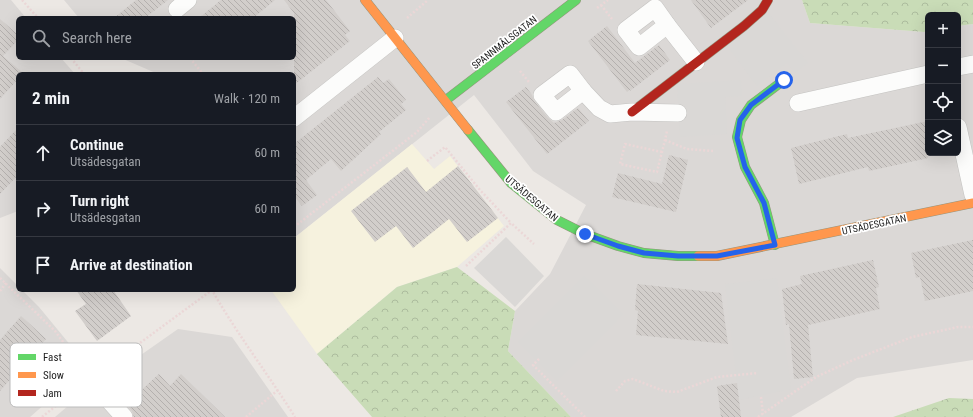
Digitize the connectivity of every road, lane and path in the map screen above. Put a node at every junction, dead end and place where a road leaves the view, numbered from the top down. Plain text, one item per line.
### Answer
1 (22, 0) edge
2 (365, 0) edge
3 (428, 0) edge
4 (576, 0) edge
5 (768, 0) edge
6 (402, 14) dead end
7 (36, 16) edge
8 (667, 25) dead end
9 (396, 38) junction
10 (73, 60) edge
11 (192, 60) edge
12 (696, 62) junction
13 (973, 64) edge
14 (961, 66) edge
15 (82, 72) edge
16 (201, 72) edge
17 (925, 75) edge
18 (784, 80) dead end
19 (583, 91) dead end
20 (446, 100) junction
21 (798, 103) dead end
22 (632, 112) junction
23 (674, 113) joint
24 (296, 116) edge
25 (665, 140) junction
26 (961, 141) edge
27 (448, 144) dead end
28 (445, 147) junction
29 (713, 151) dead end
30 (662, 152) junction
31 (427, 161) dead end
32 (973, 196) edge
33 (973, 203) edge
34 (511, 223) junction
35 (296, 224) edge
36 (534, 244) dead end
37 (775, 245) junction
38 (466, 266) dead end
39 (0, 278) edge
40 (6, 283) junction
41 (0, 291) edge
42 (209, 292) edge
43 (213, 292) edge
44 (973, 327) edge
45 (64, 343) edge
46 (140, 343) edge
47 (539, 359) dead end
48 (758, 373) dead end
49 (278, 390) junction
50 (616, 391) dead end
51 (761, 397) dead end
52 (55, 407) edge
53 (115, 407) edge
54 (763, 414) junction
55 (42, 417) edge
56 (124, 417) edge
57 (246, 417) edge
58 (295, 417) edge
59 (585, 417) edge
60 (758, 417) edge

1 - 7 path
2 - 9 street, UTSÄDESGATAN
3 - 6 path
4 - 20 street, SPANNMÅLSGATAN
5 - 12 street
8 - 12 street
9 - 20 street, UTSÄDESGATAN
9 - 24 street
10 - 15 path
11 - 16 path
12 - 22 street
13 - 14 street
17 - 21 street
18 - 37 street
19 - 22 street
20 - 35 path
20 - 37 street, UTSÄDESGATAN
22 - 23 street
23 - 25 path
25 - 29 path
25 - 30 path
26 - 32 street
27 - 28 path
28 - 31 path
28 - 34 path
30 - 30 path
33 - 37 street, UTSÄDESGATAN
34 - 36 path
34 - 38 path
39 - 40 path
40 - 41 path
40 - 45 path
42 - 46 path
43 - 49 path
44 - 54 path
47 - 59 path
48 - 50 path
49 - 57 path
49 - 58 path
51 - 54 path
52 - 55 path
53 - 56 street
54 - 60 path

